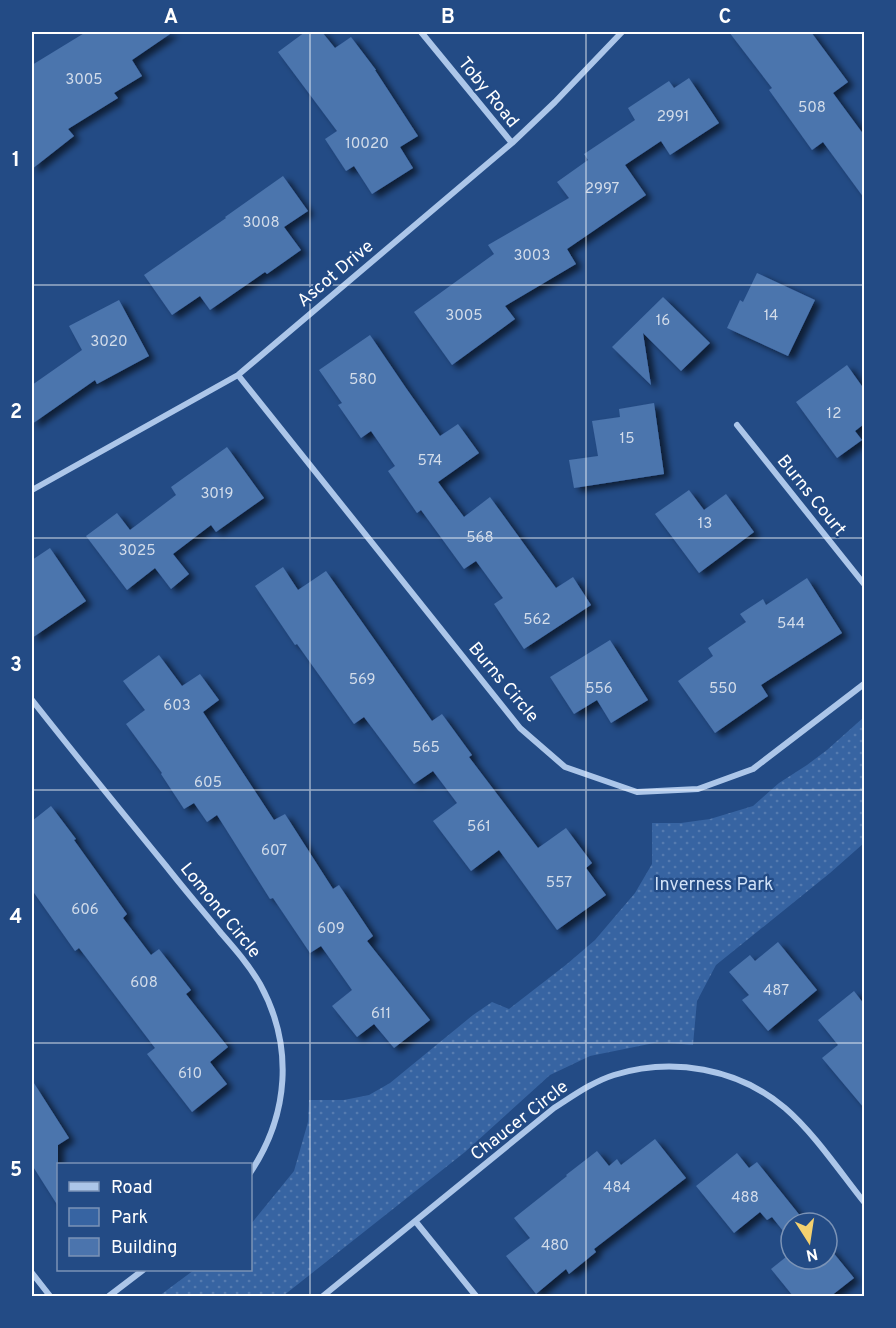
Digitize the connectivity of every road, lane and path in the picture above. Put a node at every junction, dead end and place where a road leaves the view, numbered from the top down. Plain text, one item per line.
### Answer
1 (421, 32) edge
2 (622, 32) edge
3 (512, 143) junction
4 (238, 375) junction
5 (737, 425) dead end
6 (32, 490) edge
7 (864, 584) edge
8 (864, 684) edge
9 (32, 700) edge
10 (252, 1170) edge
11 (864, 1202) edge
12 (416, 1222) junction
13 (140, 1271) edge
14 (32, 1273) edge
15 (50, 1296) edge
16 (109, 1296) edge
17 (323, 1296) edge
18 (476, 1296) edge

1 - 3 street, Toby Road
2 - 3 street, Ascot Drive
3 - 4 street, Ascot Drive
4 - 6 street, Ascot Drive
4 - 8 street, Burns Circle
5 - 7 street, Burns Court
9 - 10 street, Lomond Circle
11 - 12 street, Chaucer Circle
12 - 17 street, Chaucer Circle
12 - 18 street
13 - 16 street
14 - 15 street

